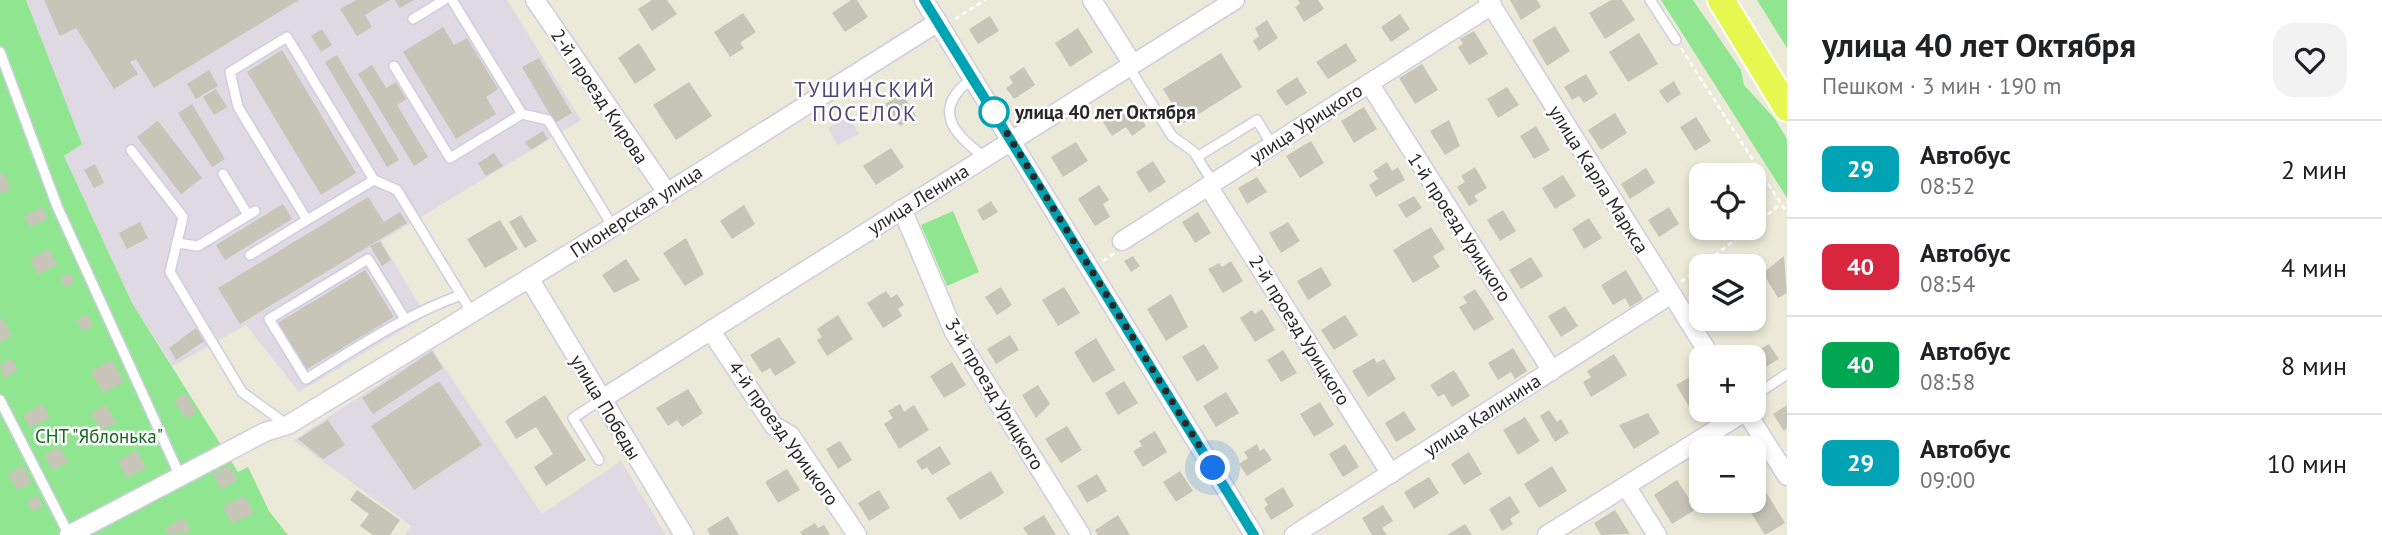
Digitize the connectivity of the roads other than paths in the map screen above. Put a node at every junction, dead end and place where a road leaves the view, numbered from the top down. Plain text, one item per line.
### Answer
1 (444, 0) edge
2 (452, 0) edge
3 (535, 0) edge
4 (924, 0) edge
5 (1092, 0) edge
6 (1235, 0) edge
7 (1650, 0) edge
8 (1721, 0) edge
9 (1739, 0) edge
10 (1490, 3) edge
11 (413, 19) dead end
12 (938, 22) junction
13 (1676, 40) road end
14 (0, 52) edge
15 (1130, 64) junction
16 (394, 66) dead end
17 (973, 78) junction
18 (1787, 79) edge
19 (1369, 83) junction
20 (1787, 108) edge
21 (522, 114) junction
22 (1012, 140) junction
23 (1272, 145) junction
24 (131, 150) dead end
25 (985, 157) junction
26 (1197, 157) junction
27 (223, 174) dead end
28 (374, 180) junction
29 (1211, 184) junction
30 (666, 191) junction
31 (902, 209) junction
32 (307, 220) junction
33 (613, 227) junction
34 (1122, 241) road end
35 (177, 243) junction
36 (250, 254) dead end
37 (529, 278) junction
38 (1669, 293) junction
39 (461, 295) junction
40 (472, 313) junction
41 (405, 319) junction
42 (710, 331) junction
43 (1703, 345) edge
44 (1552, 370) junction
45 (1787, 374) edge
46 (1766, 391) edge
47 (602, 399) junction
48 (0, 400) edge
49 (1724, 422) edge
50 (1757, 422) edge
51 (288, 425) junction
52 (599, 460) dead end
53 (1391, 474) junction
54 (180, 476) junction
55 (1787, 476) edge
56 (1626, 486) junction
57 (69, 535) edge
58 (684, 535) edge
59 (857, 535) edge
60 (1081, 535) edge
61 (1254, 535) edge
62 (1294, 535) edge
63 (1547, 535) edge
64 (1657, 535) edge

1 - 11 lane
2 - 21 lane
3 - 30 street, 2-й проезд Кирова
4 - 12 street
5 - 15 street
6 - 15 street, улица Ленина
7 - 13 lane
8 - 20 main road
9 - 18 main road
10 - 19 street, улица Урицкого
10 - 38 street, улица Карла Маркса
12 - 17 street
12 - 30 street, Пионерская улица
14 - 54 lane
15 - 22 street, улица Ленина
15 - 26 lane
16 - 21 lane
17 - 22 street
17 - 25 lane
19 - 23 street, улица Урицкого
19 - 44 street, 1-й проезд Урицкого
21 - 33 lane
22 - 25 street, улица Ленина
22 - 61 street
23 - 26 lane
23 - 29 street, улица Урицкого
24 - 35 lane
25 - 31 street, улица Ленина
26 - 29 lane
27 - 35 lane
28 - 32 lane
28 - 32 lane
28 - 39 lane
29 - 34 street, улица Урицкого
29 - 53 street, 2-й проезд Урицкого
30 - 33 street, Пионерская улица
31 - 42 street, улица Ленина
31 - 60 street, 3-й проезд Урицкого
32 - 36 lane
33 - 37 street, Пионерская улица
35 - 51 lane
37 - 40 street, Пионерская улица
37 - 47 street, улица Победы
38 - 43 street, улица Карла Маркса
38 - 44 street, улица Калинина
39 - 40 lane
39 - 41 lane
40 - 51 street, Пионерская улица
41 - 41 lane
42 - 47 street, улица Ленина
42 - 59 street, 4-й проезд Урицкого
44 - 53 street, улица Калинина
45 - 46 lane
47 - 52 lane
47 - 58 street, улица Победы
48 - 57 lane
49 - 56 street
50 - 55 street
51 - 54 street, Пионерская улица
53 - 62 street, улица Калинина
54 - 57 street, Пионерская улица
56 - 63 street
56 - 64 street

